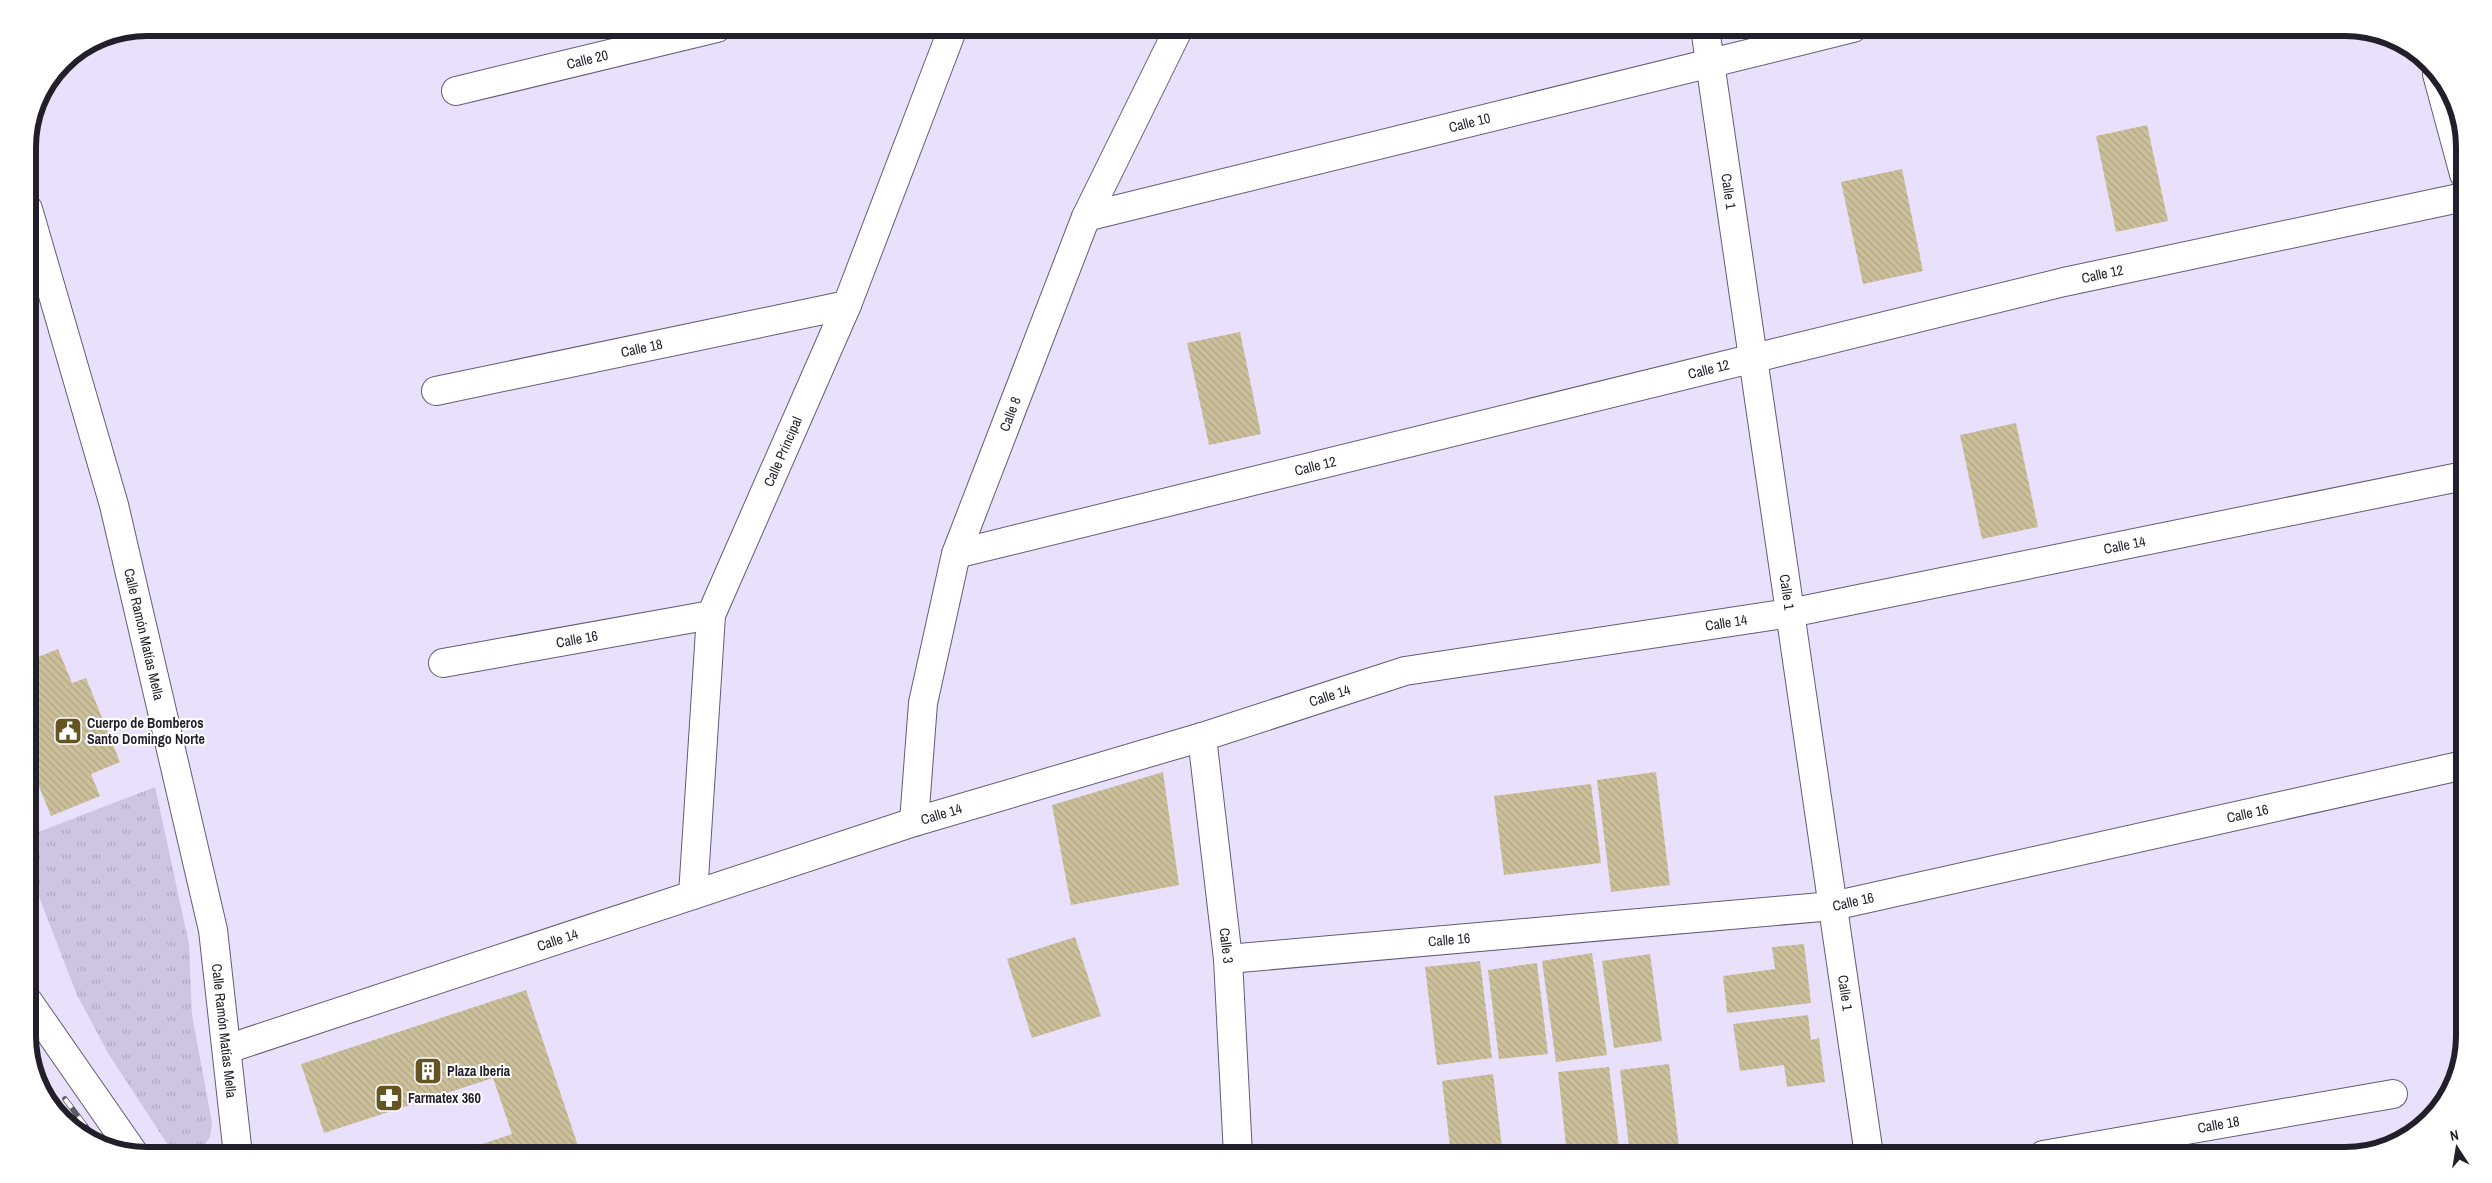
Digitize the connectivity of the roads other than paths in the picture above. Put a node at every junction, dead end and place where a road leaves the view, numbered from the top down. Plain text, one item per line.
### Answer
1 (685, 36) edge
2 (950, 36) edge
3 (1175, 36) edge
4 (1705, 36) edge
5 (1819, 36) edge
6 (1710, 62) junction
7 (456, 91) dead end
8 (2443, 96) edge
9 (2456, 144) edge
10 (2456, 199) edge
11 (1086, 217) junction
12 (36, 237) edge
13 (847, 305) junction
14 (1752, 358) junction
15 (436, 391) dead end
16 (2456, 478) edge
17 (956, 554) junction
18 (1790, 613) junction
19 (711, 615) junction
20 (443, 664) dead end
21 (1202, 737) junction
22 (2456, 767) edge
23 (914, 822) junction
24 (693, 895) junction
25 (1832, 906) junction
26 (1228, 959) junction
27 (36, 1013) edge
28 (227, 1049) junction
29 (2392, 1094) dead end
30 (128, 1145) edge
31 (237, 1147) edge
32 (1238, 1147) edge
33 (1868, 1147) edge
34 (2094, 1147) edge

1 - 7 street, Calle 20
2 - 13 street, Calle Principal
3 - 11 street, Calle 8
4 - 6 street, Calle 1
5 - 6 street, Calle 10
6 - 11 street, Calle 10
6 - 14 street, Calle 1
8 - 9 street
10 - 14 street, Calle 12
11 - 17 street, Calle 8
12 - 28 street, Calle Ramón Matías Mella
13 - 15 street, Calle 18
13 - 19 street, Calle Principal
14 - 17 street, Calle 12
14 - 18 street, Calle 1
16 - 18 street, Calle 14
17 - 23 street, Calle 8
18 - 21 street, Calle 14
18 - 25 street, Calle 1
19 - 20 street, Calle 16
19 - 24 street, Calle Principal
21 - 23 street, Calle 14
21 - 26 street, Calle 3
22 - 25 street, Calle 16
23 - 24 street, Calle 14
24 - 28 street, Calle 14
25 - 26 street, Calle 16
25 - 33 street, Calle 1
26 - 32 street, Calle 3
27 - 30 street
28 - 31 street, Calle Ramón Matías Mella
29 - 34 street, Calle 18

